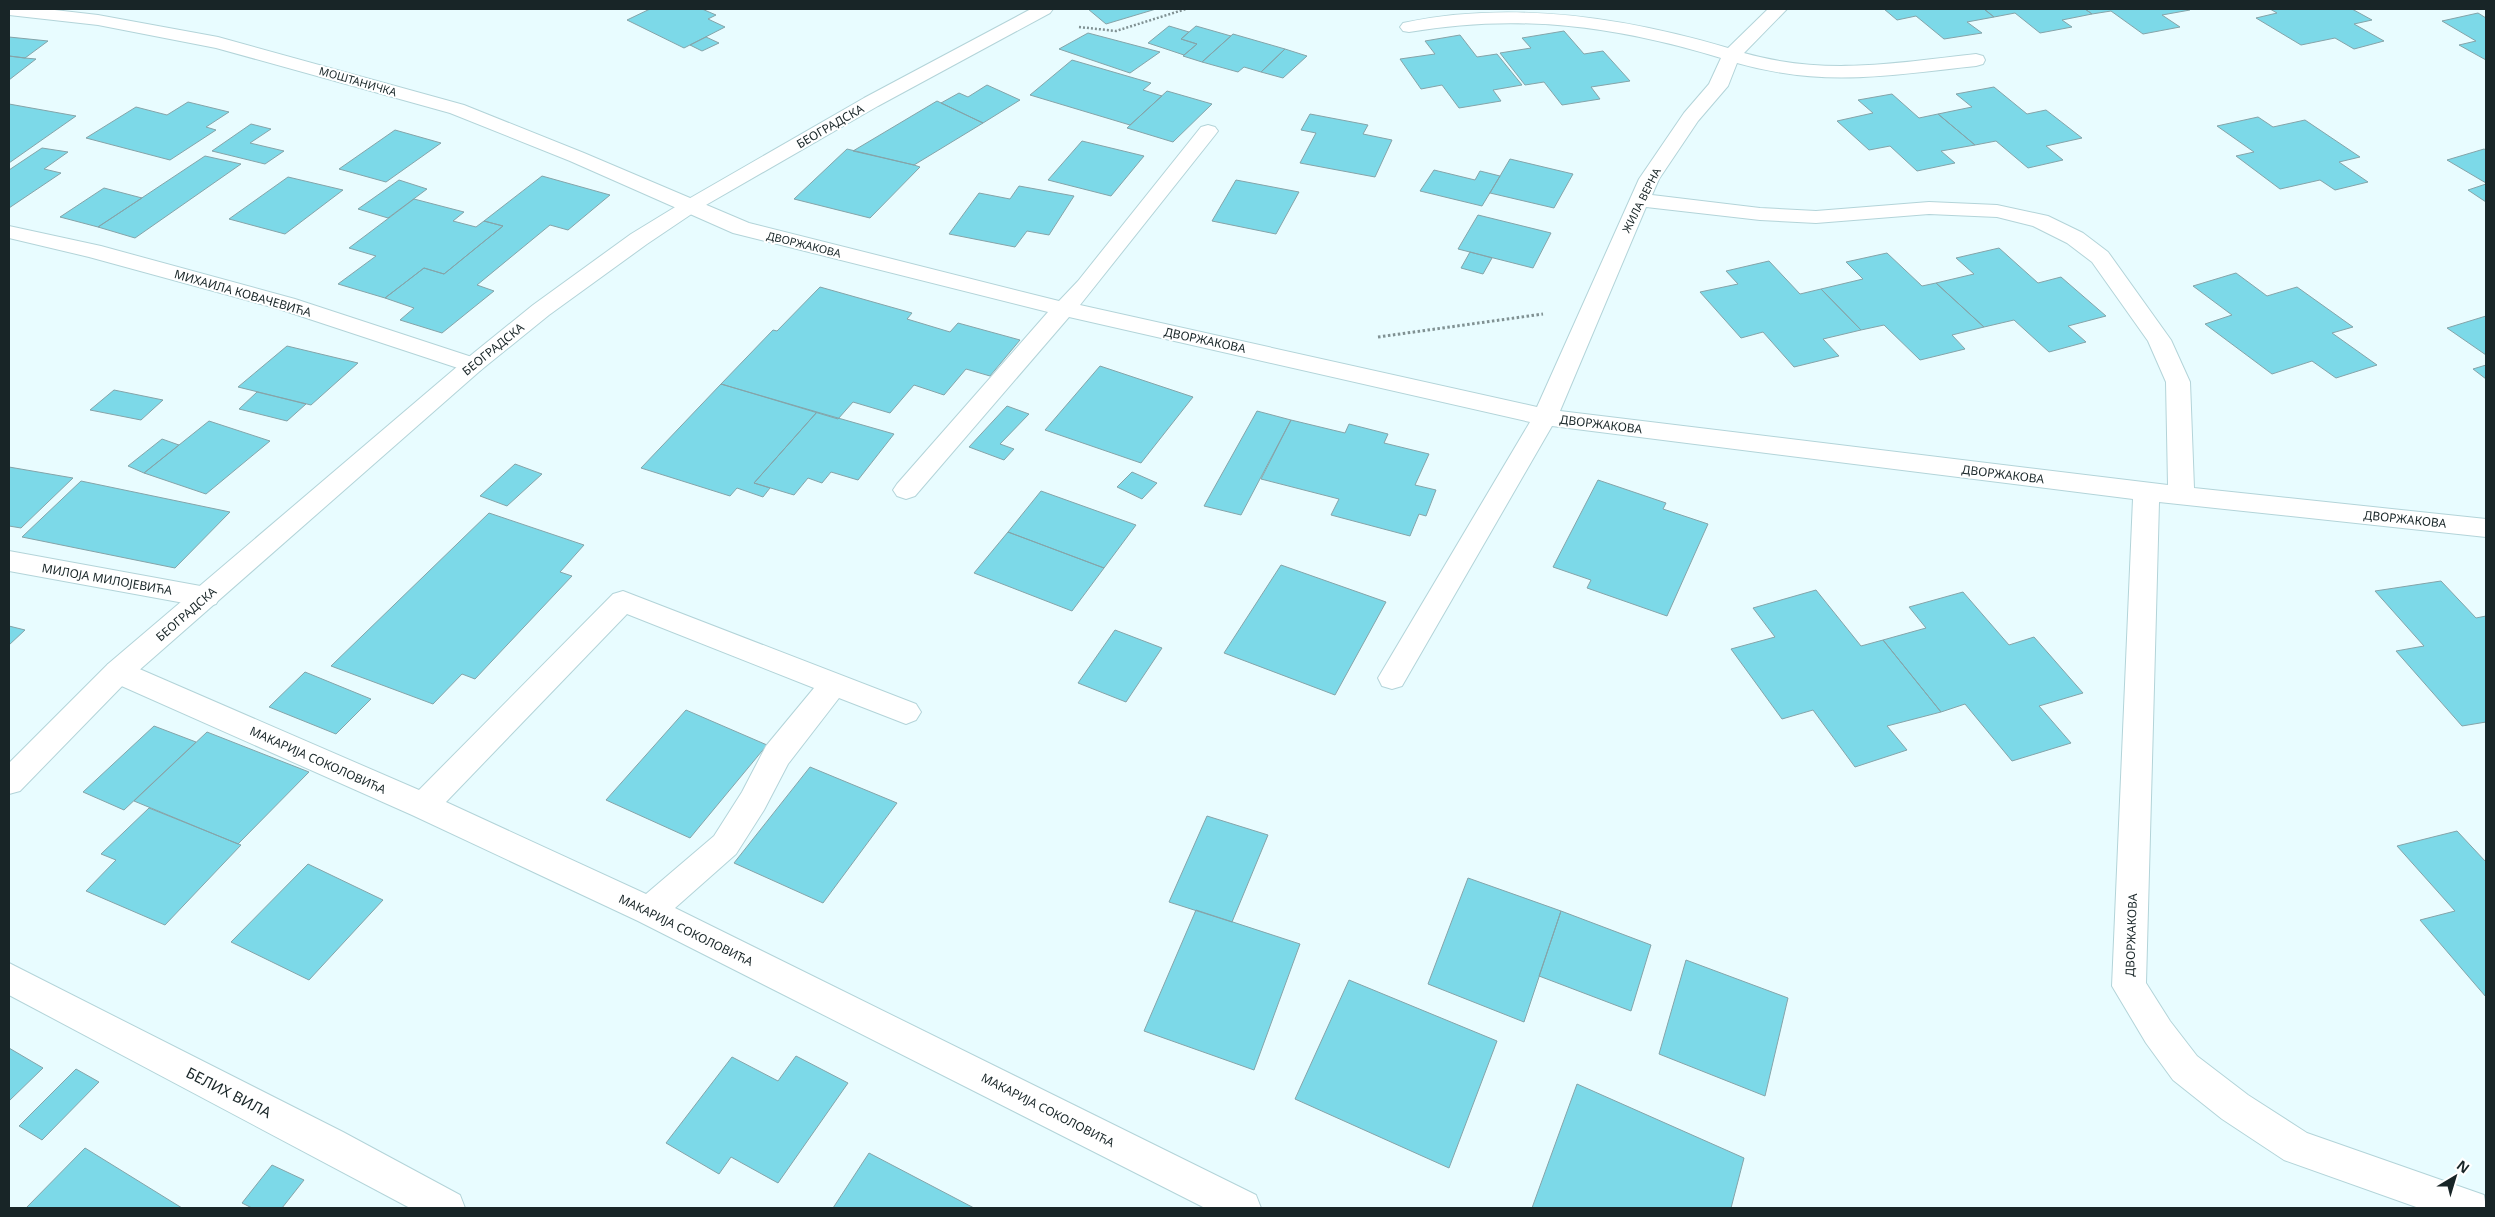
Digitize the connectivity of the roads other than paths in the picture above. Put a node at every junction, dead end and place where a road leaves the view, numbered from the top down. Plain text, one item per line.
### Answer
1 (1778, 9) edge
2 (9, 10) edge
3 (1041, 10) edge
4 (47, 11) edge
5 (1409, 27) dead end
6 (1731, 56) junction
7 (1976, 60) dead end
8 (1208, 131) dead end
9 (1639, 200) junction
10 (692, 206) junction
11 (9, 232) edge
12 (1064, 309) junction
13 (473, 365) junction
14 (1545, 417) junction
15 (906, 490) dead end
16 (2146, 492) junction
17 (2181, 496) junction
18 (2486, 528) edge
19 (9, 562) edge
20 (206, 597) junction
21 (118, 672) junction
22 (1392, 678) dead end
23 (833, 684) junction
24 (906, 712) dead end
25 (9, 782) edge
26 (423, 806) junction
27 (649, 910) junction
28 (9, 978) edge
29 (447, 1208) edge
30 (1243, 1208) edge
31 (2471, 1208) edge

1 - 6 street, ЖИЛА ВЕРНА
2 - 4 street, МОШТАНИЧКА
3 - 10 street, БЕОГРАДСКА
4 - 10 street, МОШТАНИЧКА
5 - 6 street
6 - 7 street
6 - 9 street, ЖИЛА ВЕРНА
8 - 12 street
9 - 14 street, ЖИЛА ВЕРНА
9 - 17 street
10 - 12 street, ДВОРЖАКОВА
10 - 13 street, БЕОГРАДСКА
11 - 13 street, МИХАИЛА КОВАЧЕВИЋА
12 - 14 street, ДВОРЖАКОВА
12 - 15 street
13 - 20 street, БЕОГРАДСКА
14 - 16 street, ДВОРЖАКОВА
14 - 22 street, ЖИЛА ВЕРНА
16 - 17 street, ДВОРЖАКОВА
16 - 31 street, ДВОРЖАКОВА
17 - 18 street, ДВОРЖАКОВА
19 - 20 street, МИЛОЈА МИЛОЈЕВИЋА
20 - 21 street, БЕОГРАДСКА
21 - 25 street, БЕОГРАДСКА
21 - 26 street, МАКАРИЈА СОКОЛОВИЋА
23 - 24 street
23 - 26 street
23 - 27 street
26 - 27 street, МАКАРИЈА СОКОЛОВИЋА
27 - 30 street, МАКАРИЈА СОКОЛОВИЋА
28 - 29 street, БЕЛИХ ВИЛА

